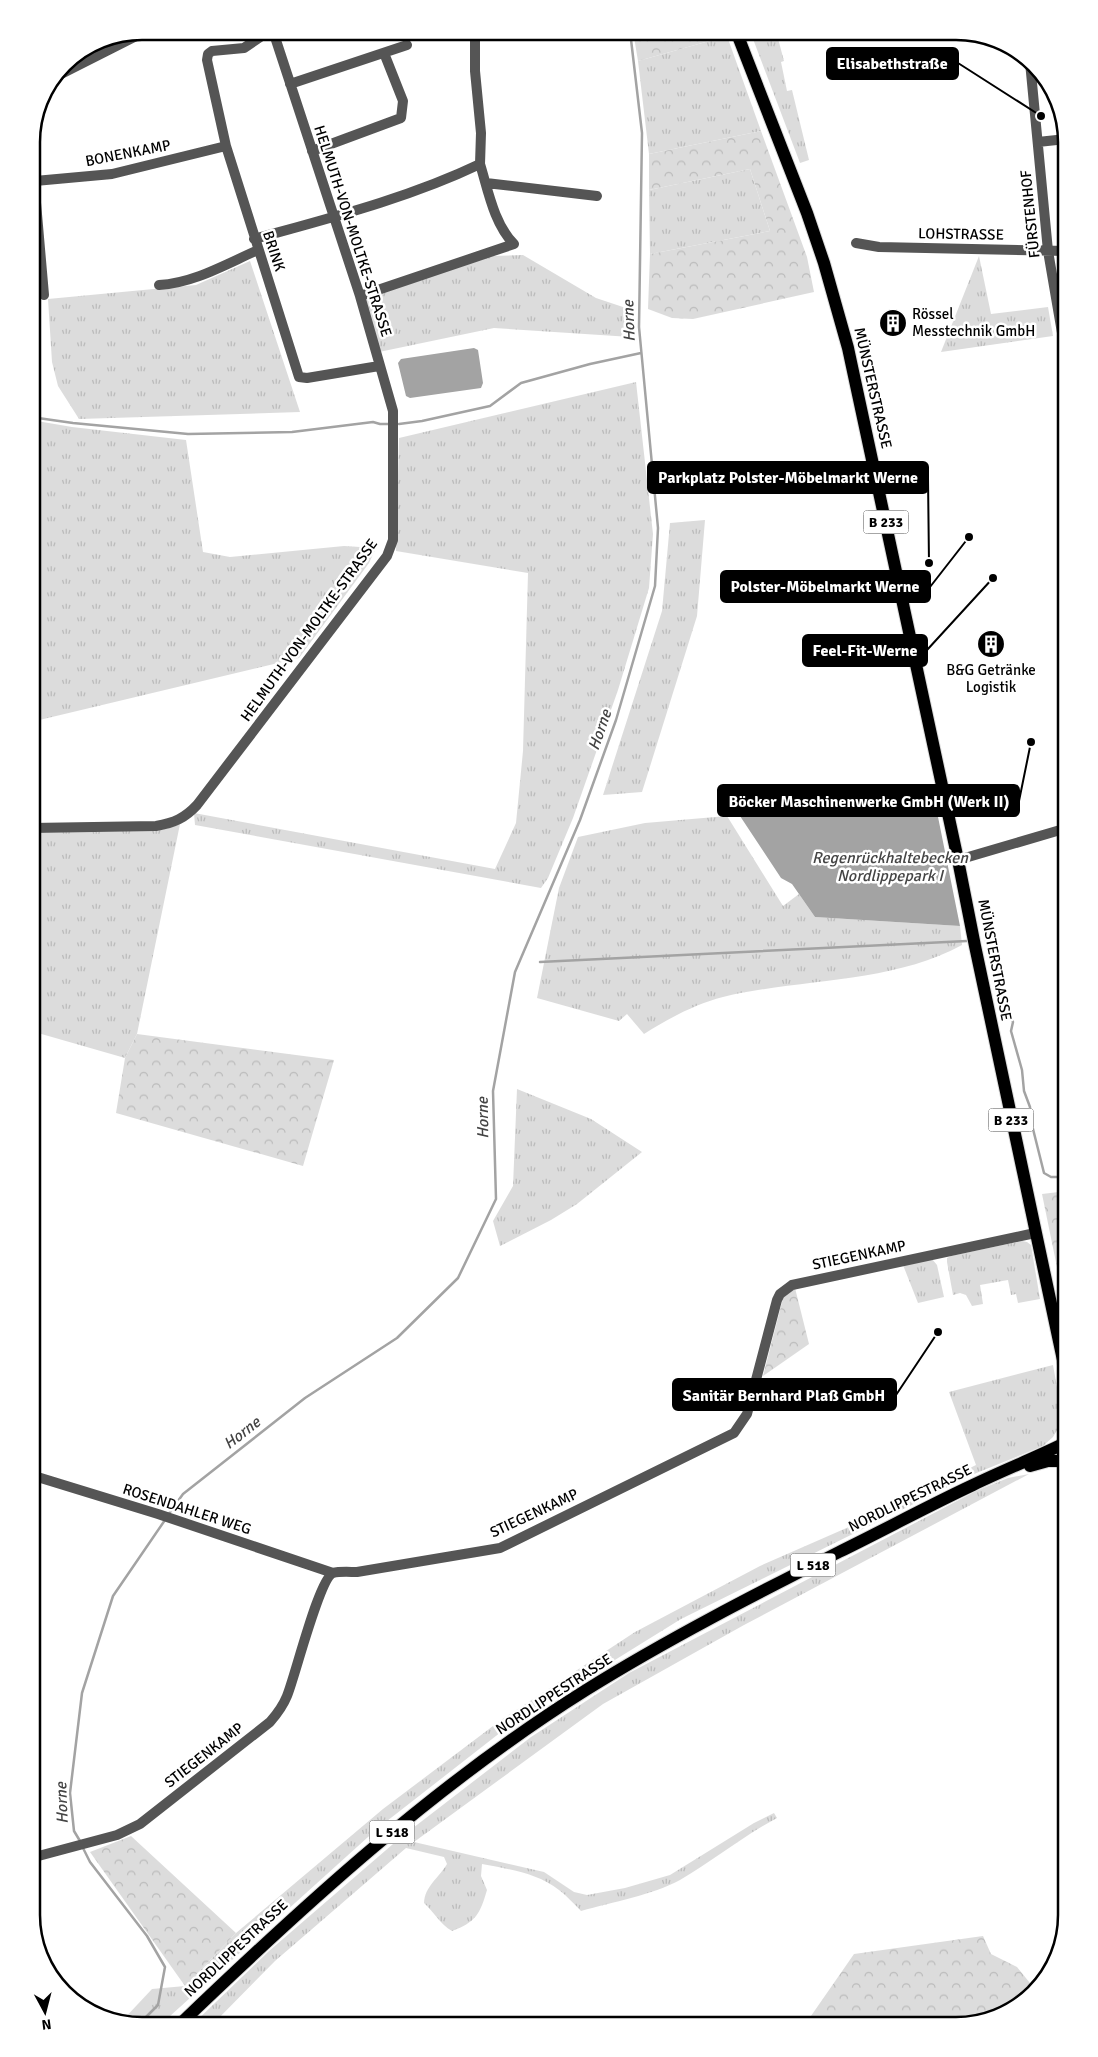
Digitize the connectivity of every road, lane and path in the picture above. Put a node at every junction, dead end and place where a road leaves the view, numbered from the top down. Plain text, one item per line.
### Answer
1 (257, 40) edge
2 (274, 40) edge
3 (475, 40) edge
4 (739, 40) edge
5 (125, 42) edge
6 (408, 45) dead end
7 (384, 53) junction
8 (208, 54) joint
9 (71, 69) edge
10 (1031, 74) edge
11 (290, 84) junction
12 (1058, 140) edge
13 (1038, 142) junction
14 (226, 146) junction
15 (312, 151) junction
16 (480, 164) junction
17 (40, 181) edge
18 (486, 183) junction
19 (597, 196) dead end
20 (334, 217) junction
21 (254, 239) junction
22 (856, 243) dead end
23 (258, 250) junction
24 (1048, 251) junction
25 (1058, 251) edge
26 (40, 282) edge
27 (159, 285) dead end
28 (44, 295) dead end
29 (360, 296) junction
30 (1058, 309) edge
31 (379, 366) junction
32 (40, 828) edge
33 (1058, 831) edge
34 (958, 860) junction
35 (1035, 1233) junction
36 (1058, 1338) edge
37 (1058, 1443) edge
38 (1058, 1463) edge
39 (1004, 1471) junction
40 (40, 1478) edge
41 (333, 1573) junction
42 (40, 1856) edge
43 (187, 2017) edge

1 - 8 street, HELMUTH-VON-MOLTKE-STRASSE
2 - 11 street, HELMUTH-VON-MOLTKE-STRASSE
3 - 16 street
4 - 34 main road, MÜNSTERSTRASSE / B 233
5 - 9 street
6 - 7 street
7 - 11 street
7 - 15 street
8 - 14 street, BRINK
10 - 13 street, FÜRSTENHOF
11 - 15 street, HELMUTH-VON-MOLTKE-STRASSE
12 - 13 street
13 - 24 street, FÜRSTENHOF
14 - 17 street, BONENKAMP
14 - 21 street, BRINK
15 - 20 street, HELMUTH-VON-MOLTKE-STRASSE
16 - 18 street
16 - 20 street
18 - 19 street
18 - 29 street
20 - 21 street
20 - 29 street, HELMUTH-VON-MOLTKE-STRASSE
21 - 23 street, BRINK
22 - 24 street, LOHSTRASSE
23 - 27 street
23 - 31 street, BRINK
24 - 25 street, LOHSTRASSE
24 - 30 street, FÜRSTENHOF
26 - 28 street
29 - 31 street, HELMUTH-VON-MOLTKE-STRASSE
31 - 32 street, HELMUTH-VON-MOLTKE-STRASSE
33 - 34 street
34 - 35 main road, MÜNSTERSTRASSE / B 233
35 - 36 main road, MÜNSTERSTRASSE / B 233
35 - 41 street, STIEGENKAMP
37 - 39 main road, NORDLIPPESTRASSE / L 518
38 - 39 main road, NORDLIPPESTRASSE / L 518
39 - 43 main road, NORDLIPPESTRASSE / L 518
40 - 41 street, ROSENDAHLER WEG
41 - 42 street, STIEGENKAMP

